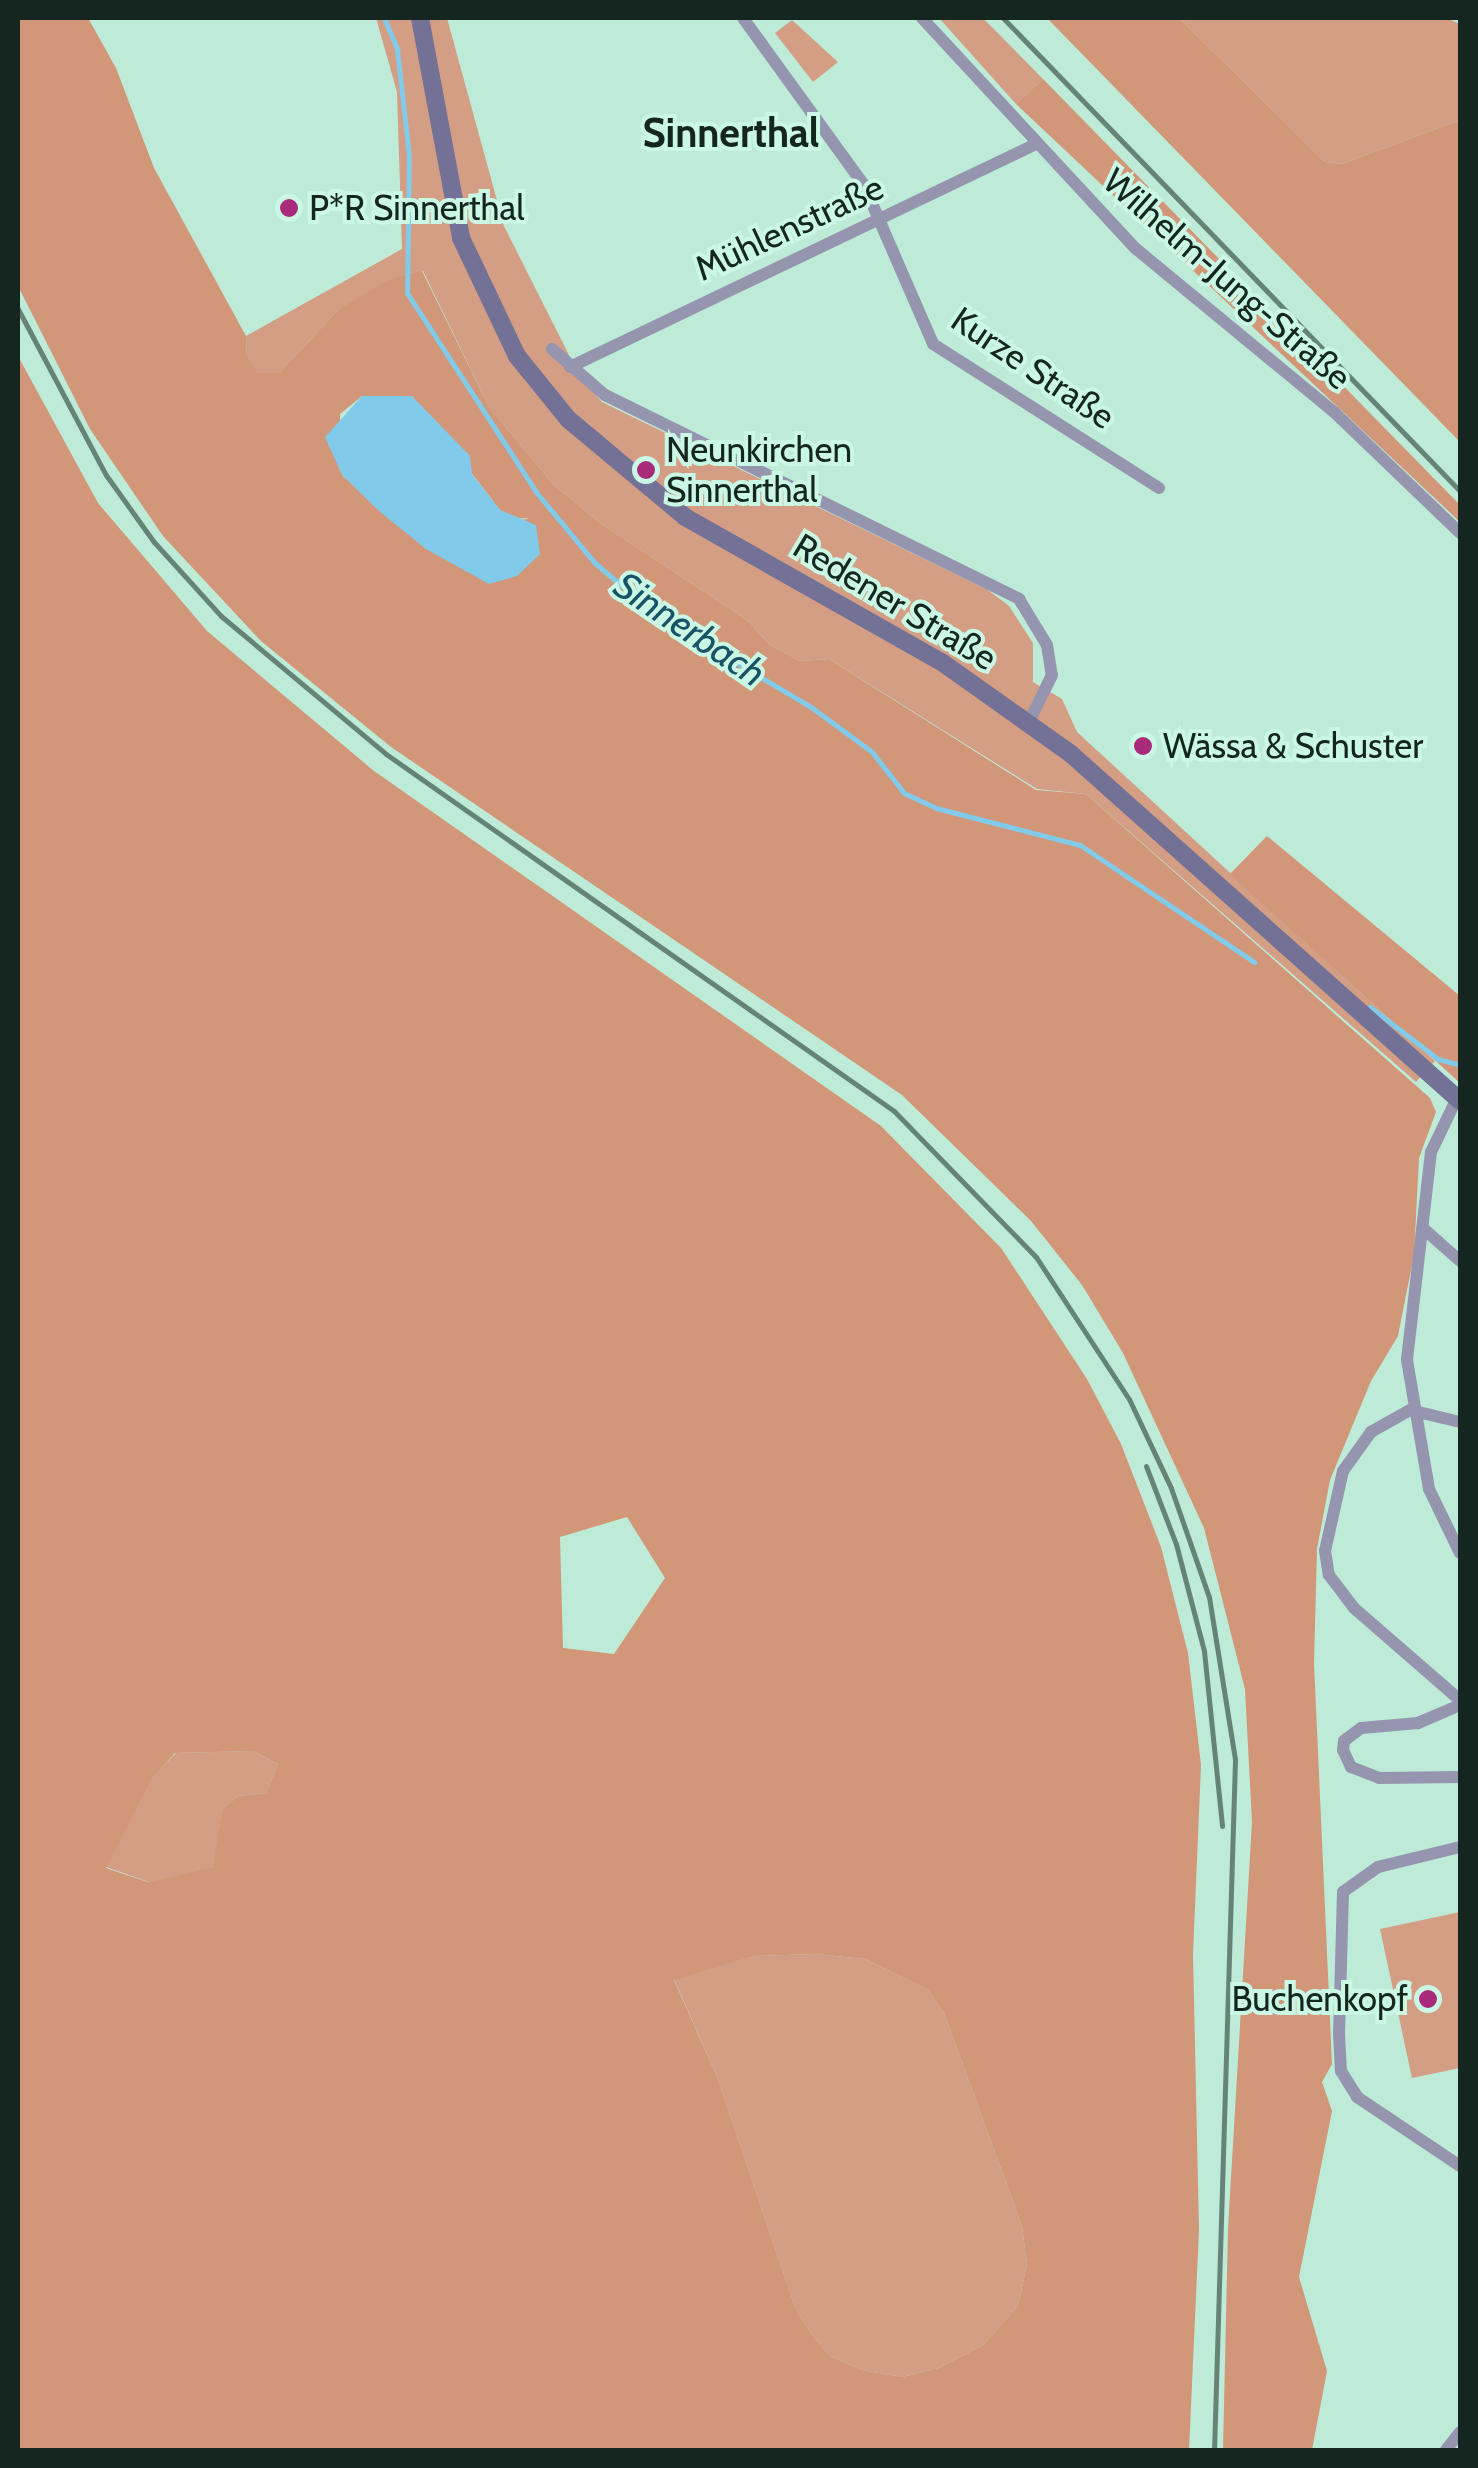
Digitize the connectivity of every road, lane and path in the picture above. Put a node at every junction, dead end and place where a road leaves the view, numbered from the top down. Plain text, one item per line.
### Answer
1 (420, 18) edge
2 (743, 18) edge
3 (922, 18) edge
4 (1034, 145) junction
5 (882, 219) junction
6 (552, 349) dead end
7 (570, 366) junction
8 (1159, 488) dead end
9 (1460, 532) edge
10 (1029, 722) junction
11 (1459, 1100) edge
12 (1424, 1230) junction
13 (1460, 1261) edge
14 (1418, 1410) junction
15 (1460, 1422) edge
16 (1460, 1553) edge
17 (1460, 1702) edge
18 (1460, 1777) edge
19 (1460, 1847) edge
20 (1460, 2166) edge
21 (1460, 2432) edge
22 (1446, 2450) edge

1 - 10 main road, Redener Straße
2 - 5 street, Kurze Straße
3 - 4 street, Wilhelm-Jung-Straße
4 - 5 street, Mühlenstraße
4 - 9 street, Wilhelm-Jung-Straße
5 - 7 street, Mühlenstraße
5 - 8 street, Kurze Straße
6 - 7 street
7 - 10 street
10 - 11 main road, Redener Straße
11 - 12 street
12 - 13 street
12 - 14 street
14 - 15 street
14 - 16 street
14 - 17 street
17 - 18 street
19 - 20 street
21 - 22 street

